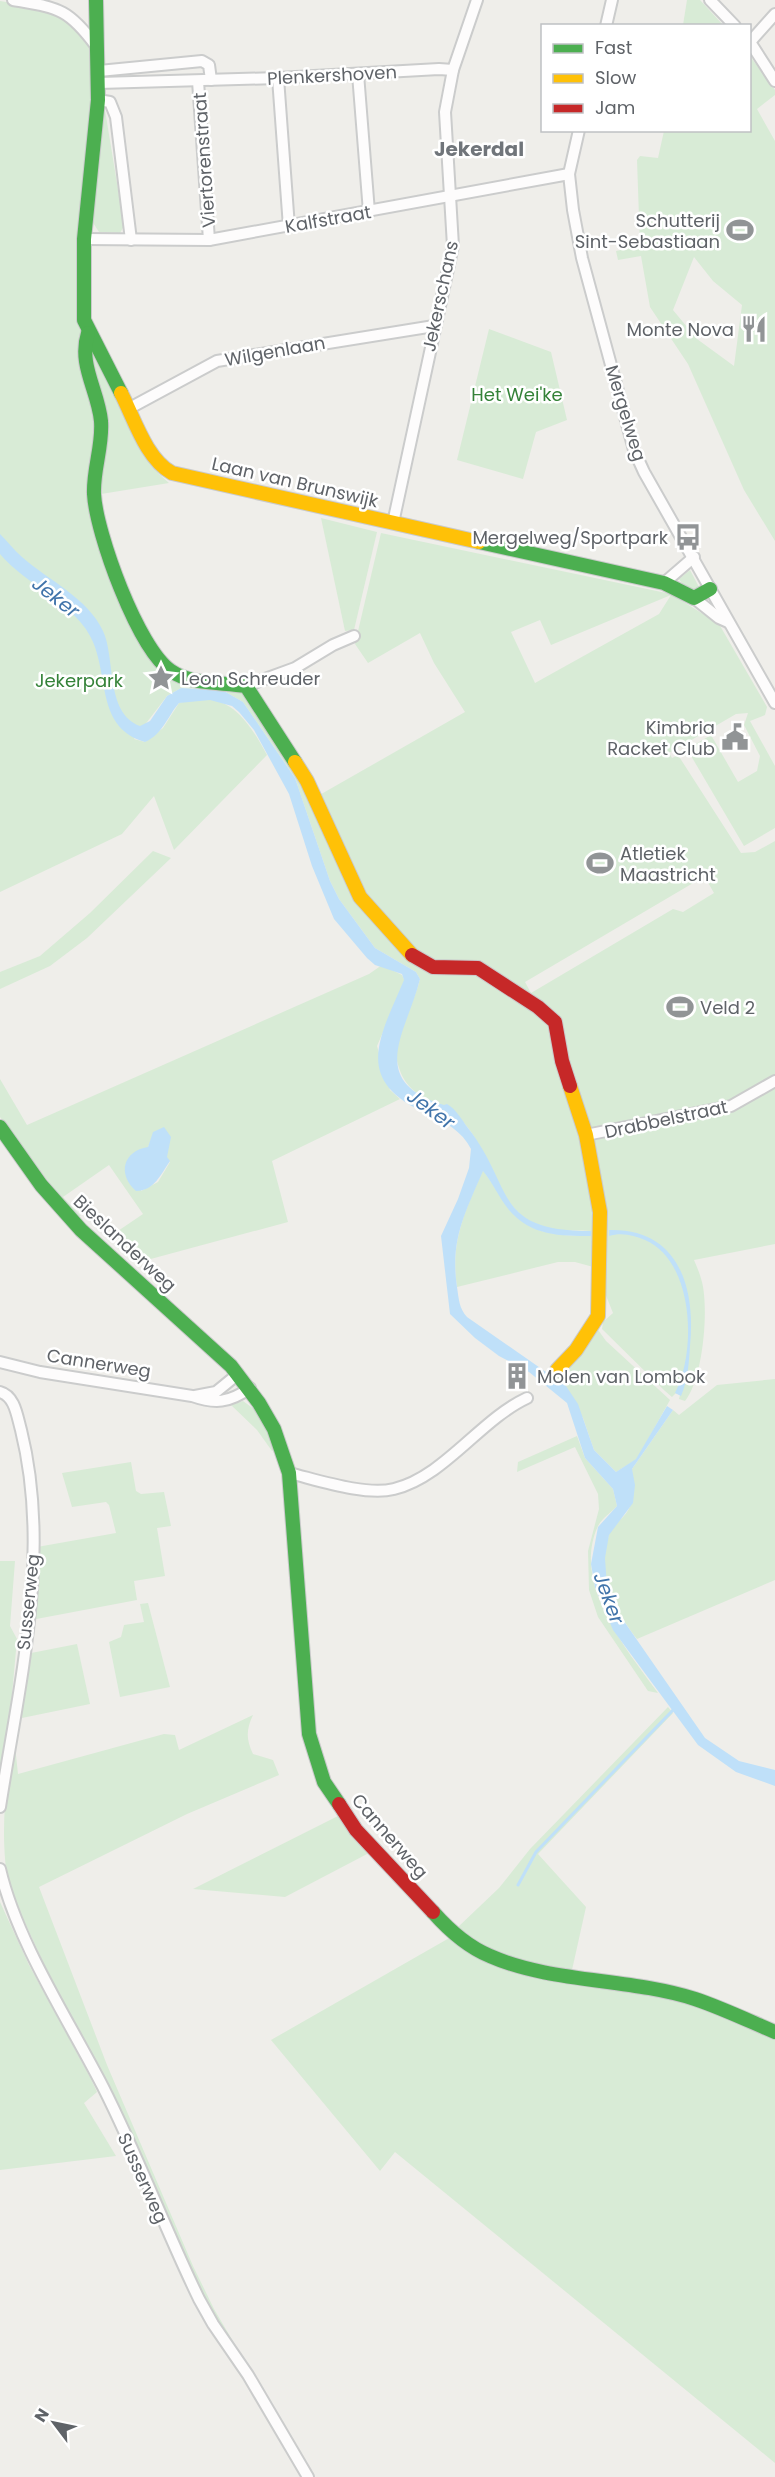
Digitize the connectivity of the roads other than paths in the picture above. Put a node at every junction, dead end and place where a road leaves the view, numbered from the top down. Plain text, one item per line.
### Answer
1 (14, 0) edge
2 (70, 0) edge
3 (96, 0) edge
4 (477, 0) edge
5 (612, 0) edge
6 (710, 0) edge
7 (62, 10) junction
8 (775, 14) edge
9 (606, 24) edge
10 (733, 24) edge
11 (751, 41) edge
12 (751, 44) edge
13 (96, 46) junction
14 (453, 70) junction
15 (358, 74) junction
16 (99, 77) junction
17 (278, 78) junction
18 (211, 80) junction
19 (198, 81) junction
20 (775, 81) edge
21 (98, 100) junction
22 (579, 132) edge
23 (569, 174) junction
24 (449, 197) junction
25 (369, 212) junction
26 (289, 227) junction
27 (84, 239) junction
28 (131, 240) junction
29 (209, 240) junction
30 (434, 326) junction
31 (88, 333) junction
32 (128, 409) junction
33 (393, 523) junction
34 (694, 557) junction
35 (664, 583) junction
36 (710, 589) junction
37 (694, 598) junction
38 (728, 622) junction
39 (354, 636) dead end
40 (246, 686) junction
41 (775, 703) edge
42 (775, 1081) edge
43 (0, 1127) edge
44 (586, 1136) junction
45 (0, 1362) edge
46 (557, 1370) dead end
47 (238, 1374) junction
48 (250, 1388) junction
49 (5, 1395) edge
50 (192, 1396) junction
51 (527, 1398) dead end
52 (289, 1473) junction
53 (0, 1807) edge
54 (0, 1869) edge
55 (775, 2032) edge
56 (308, 2477) edge

1 - 7 street
2 - 7 street
3 - 13 street, Laan van Brunswijk
4 - 14 street, Jekerschans
5 - 9 street
6 - 10 street
7 - 13 street
8 - 11 street
12 - 20 street
13 - 16 street, Laan van Brunswijk
14 - 15 street, Plenkershoven
14 - 24 street, Jekerschans
15 - 17 street, Plenkershoven
15 - 25 street
16 - 18 street
16 - 19 street, Plenkershoven
16 - 21 street, Laan van Brunswijk
17 - 18 street, Plenkershoven
17 - 26 street
18 - 19 street, Plenkershoven
19 - 29 street, Viertorenstraat
21 - 27 street, Laan van Brunswijk
21 - 28 street
22 - 23 street, Mergelweg
23 - 24 street, Kalfstraat
23 - 34 street, Mergelweg
24 - 25 street, Kalfstraat
24 - 30 street, Jekerschans
25 - 26 street, Kalfstraat
26 - 29 street, Kalfstraat
27 - 28 street, Kalfstraat
27 - 31 street, Laan van Brunswijk
28 - 29 street, Kalfstraat
30 - 32 street, Wilgenlaan
30 - 33 street, Jekerschans
31 - 32 street, Laan van Brunswijk
31 - 40 street
32 - 33 street, Laan van Brunswijk
33 - 35 street, Laan van Brunswijk
34 - 35 street
34 - 36 street, Mergelweg
35 - 37 street, Laan van Brunswijk
36 - 37 street
36 - 38 street, Mergelweg
37 - 38 street, Laan van Brunswijk
38 - 41 street, Mergelweg
39 - 40 street
40 - 44 street
42 - 44 street, Drabbelstraat
43 - 47 street, Bieslanderweg
44 - 46 street
45 - 50 street, Cannerweg
47 - 48 street, Cannerweg
47 - 50 street, Cannerweg
48 - 50 street, Cannerweg
48 - 52 street, Cannerweg
49 - 53 street, Susserweg
51 - 52 street
52 - 55 street, Cannerweg
54 - 56 street, Susserweg

